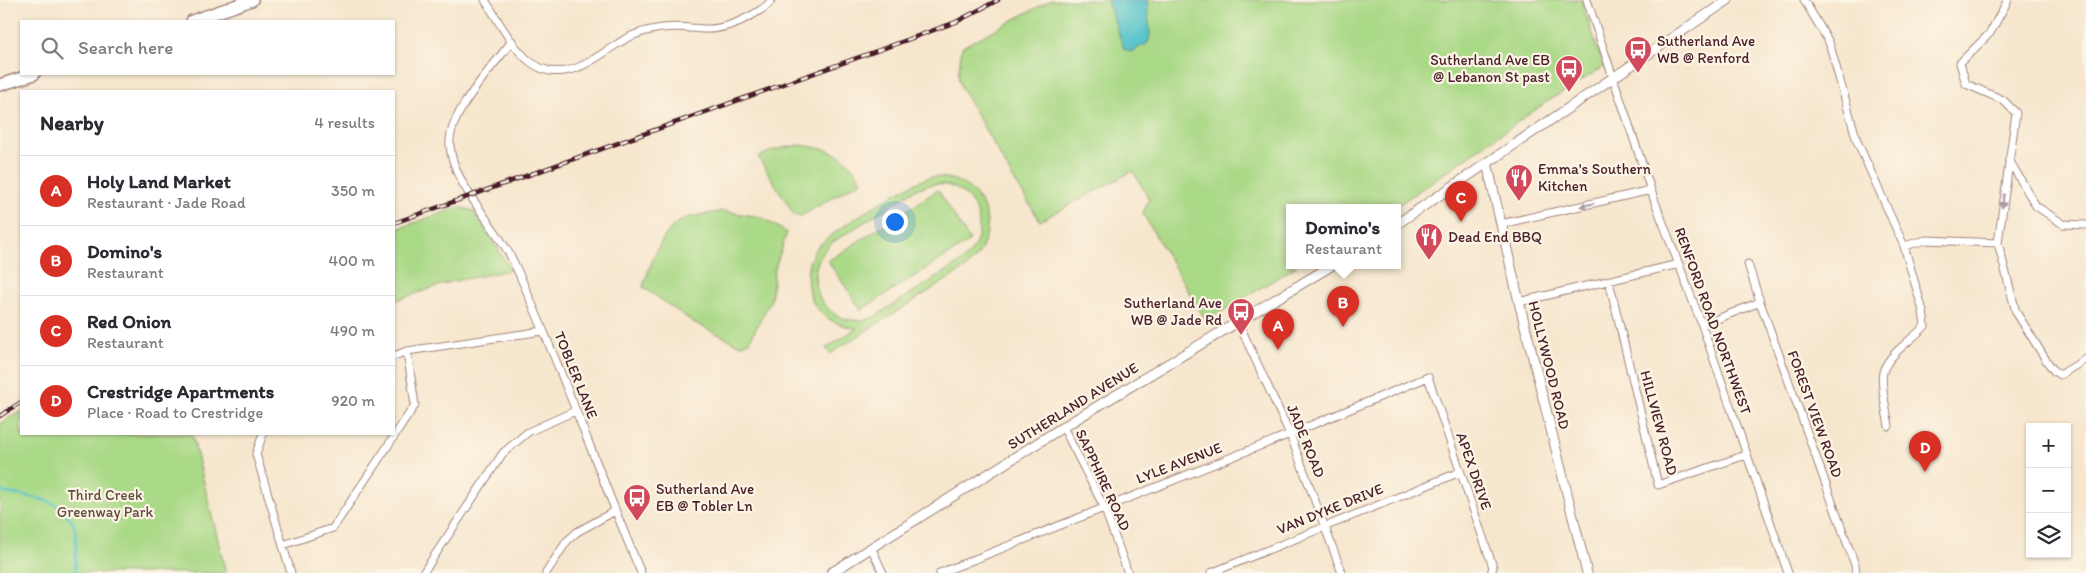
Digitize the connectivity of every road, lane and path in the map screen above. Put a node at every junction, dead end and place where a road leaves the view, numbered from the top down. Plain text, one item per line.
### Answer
1 (252, 0) edge
2 (485, 0) edge
3 (771, 0) edge
4 (1587, 0) edge
5 (1728, 0) edge
6 (1804, 0) edge
7 (2008, 0) edge
8 (195, 20) edge
9 (512, 41) junction
10 (31, 75) edge
11 (1613, 77) junction
12 (0, 85) edge
13 (2008, 160) junction
14 (1487, 163) junction
15 (1651, 190) junction
16 (1401, 221) edge
17 (1501, 224) junction
18 (2086, 225) edge
19 (1998, 243) junction
20 (1904, 246) junction
21 (1679, 264) junction
22 (1748, 264) dead end
23 (1326, 269) edge
24 (1609, 281) junction
25 (1519, 302) junction
26 (1760, 302) junction
27 (1238, 322) junction
28 (1702, 325) junction
29 (542, 331) junction
30 (407, 351) junction
31 (395, 356) edge
32 (2086, 359) edge
33 (1428, 377) joint
34 (575, 411) junction
35 (1889, 426) dead end
36 (1063, 427) junction
37 (395, 434) edge
38 (1290, 434) junction
39 (263, 435) edge
40 (394, 435) edge
41 (1746, 455) junction
42 (1460, 472) junction
43 (1104, 507) junction
44 (615, 511) junction
45 (1325, 526) junction
46 (283, 545) junction
47 (871, 547) junction
48 (291, 573) edge
49 (423, 573) edge
50 (546, 573) edge
51 (641, 573) edge
52 (831, 573) edge
53 (883, 573) edge
54 (940, 573) edge
55 (1128, 573) edge
56 (1211, 573) edge
57 (1342, 573) edge
58 (1491, 573) edge
59 (1587, 573) edge
60 (1788, 573) edge
61 (1856, 573) edge

1 - 8 main road
2 - 9 street
3 - 9 street
4 - 11 street, RENFORD ROAD NORTHWEST
5 - 11 street
6 - 20 street
7 - 13 street
9 - 29 street, TOBLER LANE
10 - 12 main road
11 - 14 street
11 - 15 street, RENFORD ROAD NORTHWEST
13 - 18 street
13 -> 19 street
14 - 16 street
14 - 17 street, HOLLYWOOD ROAD
15 -> 17 street
15 - 21 street, RENFORD ROAD NORTHWEST
17 - 25 street, HOLLYWOOD ROAD
19 - 20 street
19 - 32 street
20 - 35 street
21 - 24 street
21 - 28 street, RENFORD ROAD NORTHWEST
22 - 26 street, FOREST VIEW ROAD
23 - 27 street, SUTHERLAND AVENUE
24 - 25 street
24 - 41 street, HILLVIEW ROAD
25 - 59 street, HOLLYWOOD ROAD
26 - 28 street
26 - 61 street, FOREST VIEW ROAD
27 - 36 street, SUTHERLAND AVENUE
27 - 38 street, JADE ROAD
28 - 41 street, RENFORD ROAD NORTHWEST
29 - 30 street
29 - 34 street, TOBLER LANE
30 - 31 street
30 - 37 street
33 - 38 street, LYLE AVENUE
33 - 42 street, APEX DRIVE
34 - 44 street, TOBLER LANE
34 - 49 street
36 - 43 street, SAPPHIRE ROAD
36 - 47 street, SUTHERLAND AVENUE
38 - 43 street, LYLE AVENUE
38 - 45 street, JADE ROAD
39 - 46 street
40 - 46 street
41 - 60 street, RENFORD ROAD NORTHWEST
42 - 45 street, VAN DYKE DRIVE
42 - 58 street, APEX DRIVE
43 - 54 street, LYLE AVENUE
43 - 55 street, SAPPHIRE ROAD
44 - 50 street
44 - 51 street, TOBLER LANE
45 - 56 street, VAN DYKE DRIVE
45 - 57 street, JADE ROAD
46 - 48 street
47 - 52 street, SUTHERLAND AVENUE
47 - 53 street

